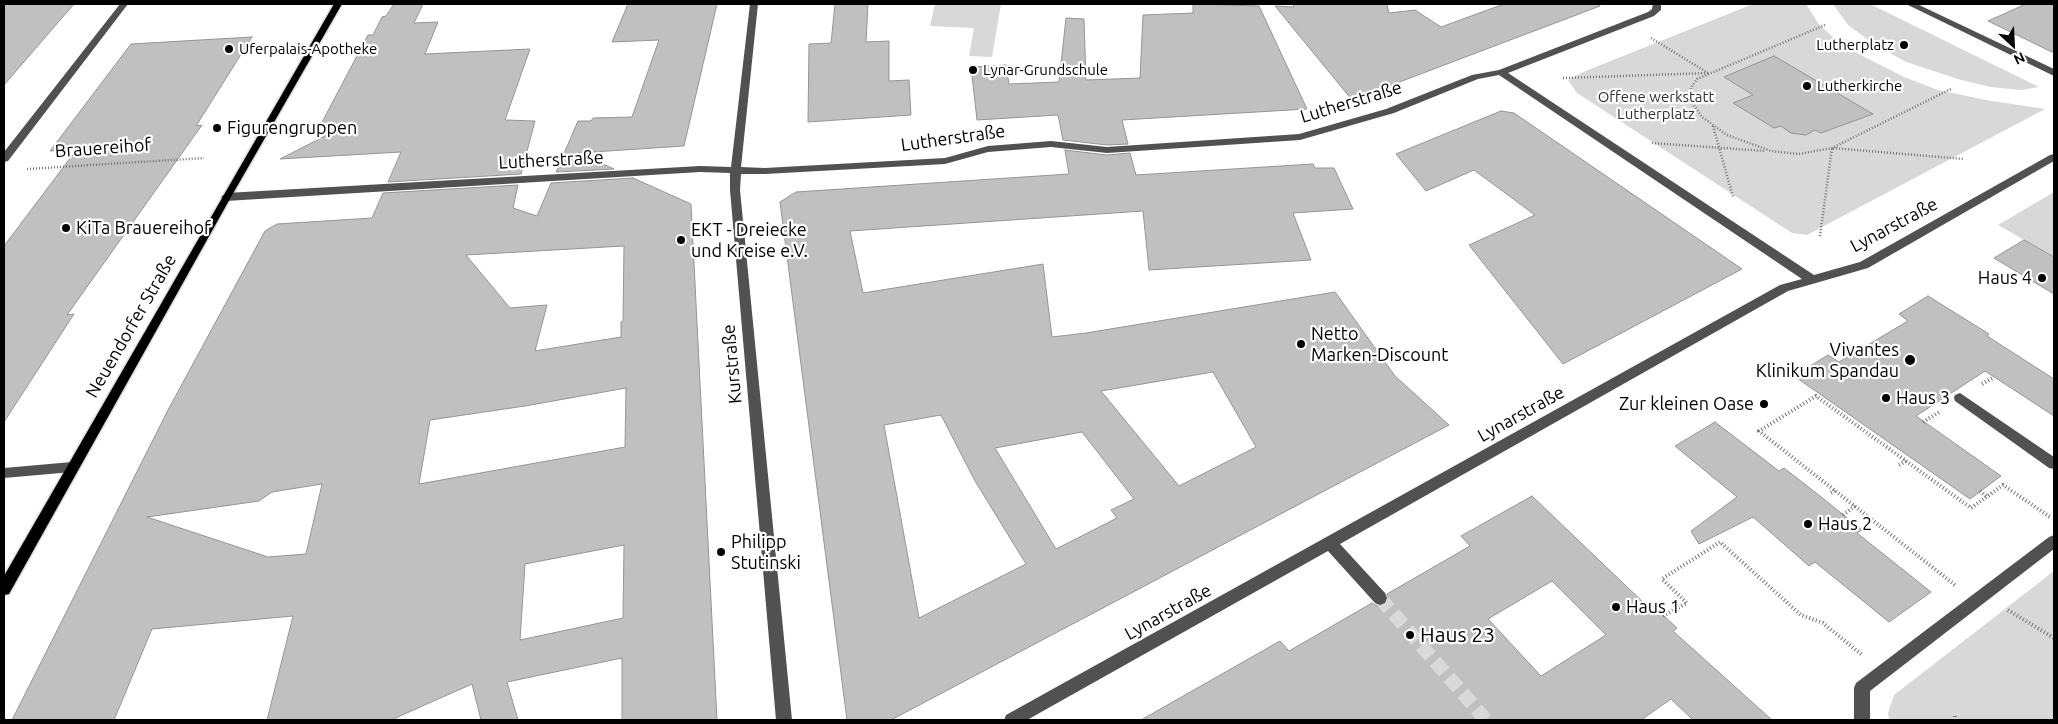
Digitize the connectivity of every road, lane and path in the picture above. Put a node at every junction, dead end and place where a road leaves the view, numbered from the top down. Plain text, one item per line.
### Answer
1 (124, 4) edge
2 (338, 4) edge
3 (754, 4) edge
4 (1657, 4) edge
5 (1910, 4) edge
6 (1825, 25) dead end
7 (1650, 37) dead end
8 (1501, 72) junction
9 (1708, 73) junction
10 (2054, 73) edge
11 (1563, 78) dead end
12 (1951, 89) dead end
13 (1713, 126) junction
14 (1650, 143) dead end
15 (1719, 148) junction
16 (1832, 148) junction
17 (1771, 151) junction
18 (2054, 157) edge
19 (204, 158) dead end
20 (4, 159) edge
21 (1964, 159) dead end
22 (22, 169) dead end
23 (735, 170) junction
24 (226, 197) junction
25 (1735, 203) dead end
26 (1820, 236) dead end
27 (1812, 280) junction
28 (1994, 377) dead end
29 (1984, 382) dead end
30 (1960, 398) dead end
31 (1928, 419) dead end
32 (1923, 422) dead end
33 (1906, 461) junction
34 (2054, 464) edge
35 (1900, 465) dead end
36 (72, 467) junction
37 (4, 473) edge
38 (1835, 490) junction
39 (1980, 491) dead end
40 (1831, 494) dead end
41 (1987, 497) junction
42 (1855, 506) junction
43 (1843, 515) dead end
44 (2053, 519) edge
45 (2054, 541) edge
46 (1330, 543) junction
47 (4, 589) edge
48 (1960, 589) dead end
49 (1985, 594) junction
50 (1380, 598) tunnel mouth
51 (1663, 616) dead end
52 (2054, 638) edge
53 (1867, 659) dead end
54 (784, 720) edge
55 (1012, 720) edge
56 (1862, 720) edge

1 - 20 street
2 - 24 main road, Neuendorfer Straße
3 - 23 street, Kurstraße
4 - 8 street, Lutherstraße
5 - 10 street
6 - 9 path
7 - 9 path
8 - 23 street, Lutherstraße
8 - 27 street
9 - 11 path
9 - 13 path
12 - 16 path
13 - 15 path
13 - 17 path
14 - 15 path
15 - 17 path
15 - 25 path
16 - 17 path
16 - 21 path
16 - 26 path
18 - 27 street, Lynarstraße
19 - 22 path, Brauereihof
23 - 24 street, Lutherstraße
23 - 54 street, Kurstraße
24 - 36 main road, Neuendorfer Straße
27 - 46 street, Lynarstraße
28 - 29 path
30 - 34 street
31 - 32 path
33 - 35 path
33 - 38 path
33 - 41 path
36 - 37 street
36 - 47 main road, Neuendorfer Straße
38 - 40 path
38 - 42 path
39 - 41 path
41 - 44 path
42 - 43 path
42 - 48 path
45 - 49 street
46 - 50 street
46 - 55 street, Lynarstraße
49 - 52 path
49 - 56 street
51 - 53 path

